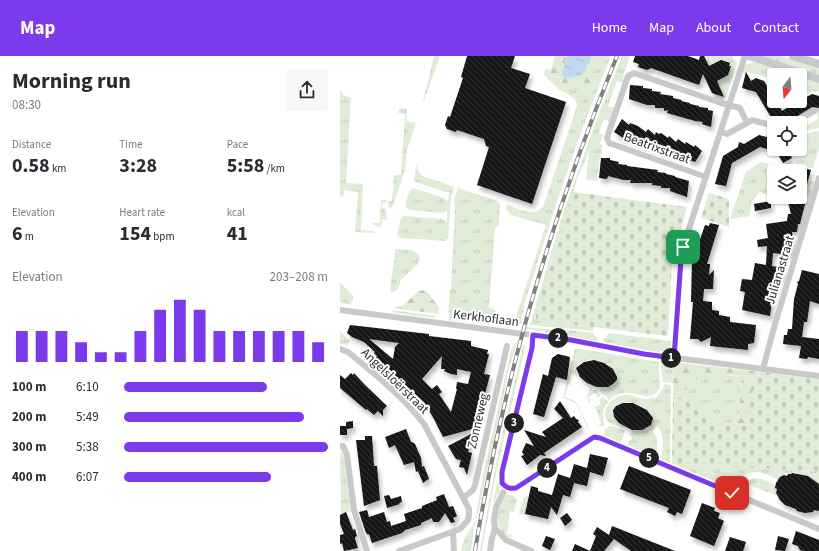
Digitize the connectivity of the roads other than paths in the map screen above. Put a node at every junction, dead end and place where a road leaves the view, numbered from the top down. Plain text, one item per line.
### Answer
1 (745, 56) edge
2 (749, 56) edge
3 (793, 56) edge
4 (819, 64) edge
5 (819, 79) edge
6 (729, 105) junction
7 (814, 111) dead end
8 (805, 116) edge
9 (747, 123) junction
10 (767, 124) edge
11 (721, 132) junction
12 (706, 177) junction
13 (819, 178) edge
14 (340, 310) edge
15 (533, 335) junction
16 (507, 346) dead end
17 (340, 349) edge
18 (674, 358) junction
19 (763, 369) junction
20 (819, 376) edge
21 (340, 446) edge
22 (506, 487) junction
23 (464, 497) junction
24 (495, 528) junction
25 (819, 529) edge
26 (453, 533) junction
27 (367, 551) edge
28 (398, 551) edge
29 (454, 551) edge
30 (490, 551) edge
31 (531, 551) edge

1 - 6 street
2 - 5 street
3 - 4 street
6 - 9 street, Beatrixstraat
6 - 11 street
6 - 12 street, Beatrixstraat
7 - 8 street
9 - 10 street
9 - 11 street
11 - 12 street
12 - 18 street
13 - 19 street, Julianastraat
14 - 15 street, Kerkhoflaan
15 - 18 street, Kerkhoflaan
15 - 22 street
16 - 23 street, Zonneweg
17 - 23 street, Angelsloërstraat
18 - 19 street, Kerkhoflaan
19 - 20 street, Kerkhoflaan
21 - 27 street
22 - 24 street
22 - 25 street
23 - 26 street, Angelsloërstraat
24 - 30 street
24 - 31 street
26 - 28 street
26 - 29 street

